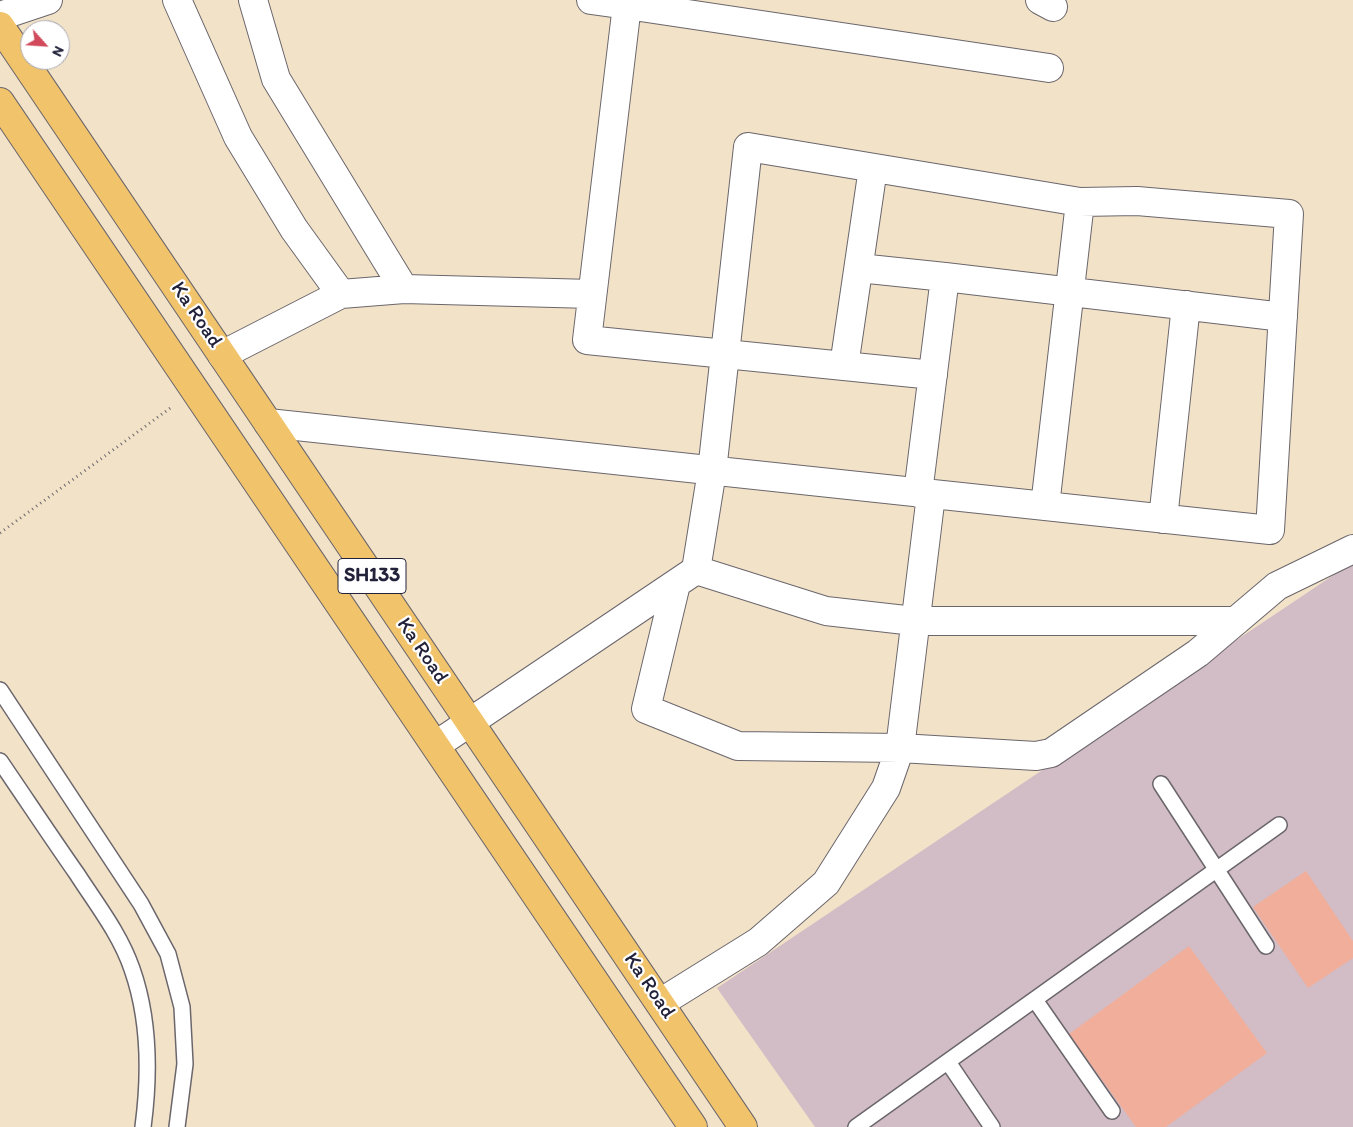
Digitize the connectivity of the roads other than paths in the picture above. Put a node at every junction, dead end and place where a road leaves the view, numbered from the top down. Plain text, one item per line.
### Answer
1 (48, 0) edge
2 (176, 0) edge
3 (254, 0) edge
4 (592, 0) edge
5 (627, 5) junction
6 (0, 16) edge
7 (0, 26) edge
8 (1050, 68) dead end
9 (0, 102) edge
10 (874, 168) junction
11 (1080, 202) junction
12 (858, 268) junction
13 (945, 277) junction
14 (404, 289) junction
15 (1070, 292) junction
16 (341, 294) junction
17 (592, 294) junction
18 (1186, 305) junction
19 (1283, 317) junction
20 (726, 354) junction
21 (222, 355) junction
22 (844, 366) junction
23 (933, 375) junction
24 (268, 423) junction
25 (712, 471) junction
26 (925, 494) junction
27 (1045, 506) junction
28 (1162, 519) junction
29 (1353, 549) edge
30 (686, 577) junction
31 (914, 621) junction
32 (1236, 621) junction
33 (0, 690) edge
34 (470, 722) junction
35 (436, 745) junction
36 (900, 748) junction
37 (0, 761) edge
38 (1161, 784) dead end
39 (1279, 826) dead end
40 (1216, 870) junction
41 (1266, 946) dead end
42 (1035, 1000) junction
43 (660, 1003) junction
44 (948, 1062) junction
45 (1112, 1111) dead end
46 (143, 1127) edge
47 (177, 1127) edge
48 (693, 1127) edge
49 (743, 1127) edge
50 (856, 1127) edge
51 (992, 1127) edge

1 - 6 street
2 - 16 street
3 - 14 street
4 - 5 street
5 - 8 street
5 - 17 street
7 - 21 main road, Ka Road / SH133
9 - 35 main road, Ka Road / SH133
10 - 11 street
10 - 12 street
10 - 20 street
11 - 15 street
11 - 19 street
12 - 13 street
12 - 22 street
13 - 15 street
13 - 23 street
14 - 16 street
14 - 17 street
15 - 18 street
15 - 27 street
16 - 21 street
17 - 20 street
18 - 19 street
18 - 28 street
19 - 28 street
20 - 22 street
20 - 25 street
21 - 24 main road, Ka Road / SH133
22 - 23 street
23 - 26 street
24 - 25 street
24 - 34 main road, Ka Road / SH133
25 - 26 street
25 - 30 street
26 - 27 street
26 - 31 street
27 - 28 street
29 - 32 street
30 - 31 street
30 - 34 street
30 - 36 street
31 - 32 street
31 - 36 street
32 - 36 street
33 - 47 lane
34 - 35 street
34 - 43 main road, Ka Road / SH133
35 - 48 main road, Ka Road / SH133
36 - 43 street
37 - 46 lane
38 - 40 lane
39 - 40 lane
40 - 41 lane
40 - 42 lane
42 - 44 lane
42 - 45 lane
43 - 49 main road, Ka Road / SH133
44 - 50 lane
44 - 51 lane

